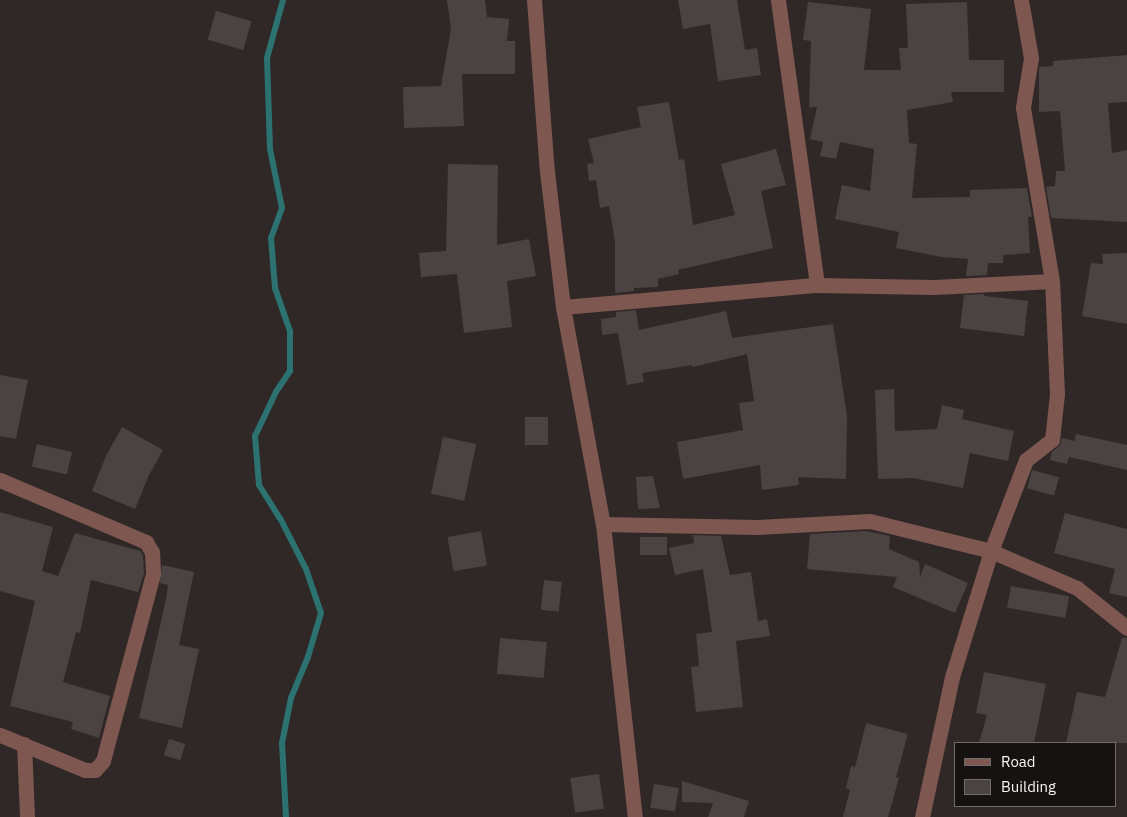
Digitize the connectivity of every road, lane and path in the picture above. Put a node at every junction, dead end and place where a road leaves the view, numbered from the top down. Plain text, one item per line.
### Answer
1 (534, 0) edge
2 (778, 0) edge
3 (1021, 0) edge
4 (1052, 281) junction
5 (817, 285) junction
6 (563, 306) junction
7 (0, 480) edge
8 (602, 524) junction
9 (991, 551) junction
10 (1127, 628) edge
11 (0, 735) edge
12 (24, 744) junction
13 (27, 817) edge
14 (635, 817) edge
15 (922, 817) edge

1 - 6 street
2 - 5 street
3 - 4 street
4 - 5 street
4 - 9 street
5 - 6 street
6 - 8 street
7 - 12 street
8 - 9 street
8 - 14 street
9 - 10 street
9 - 15 street
11 - 12 street
12 - 13 street

